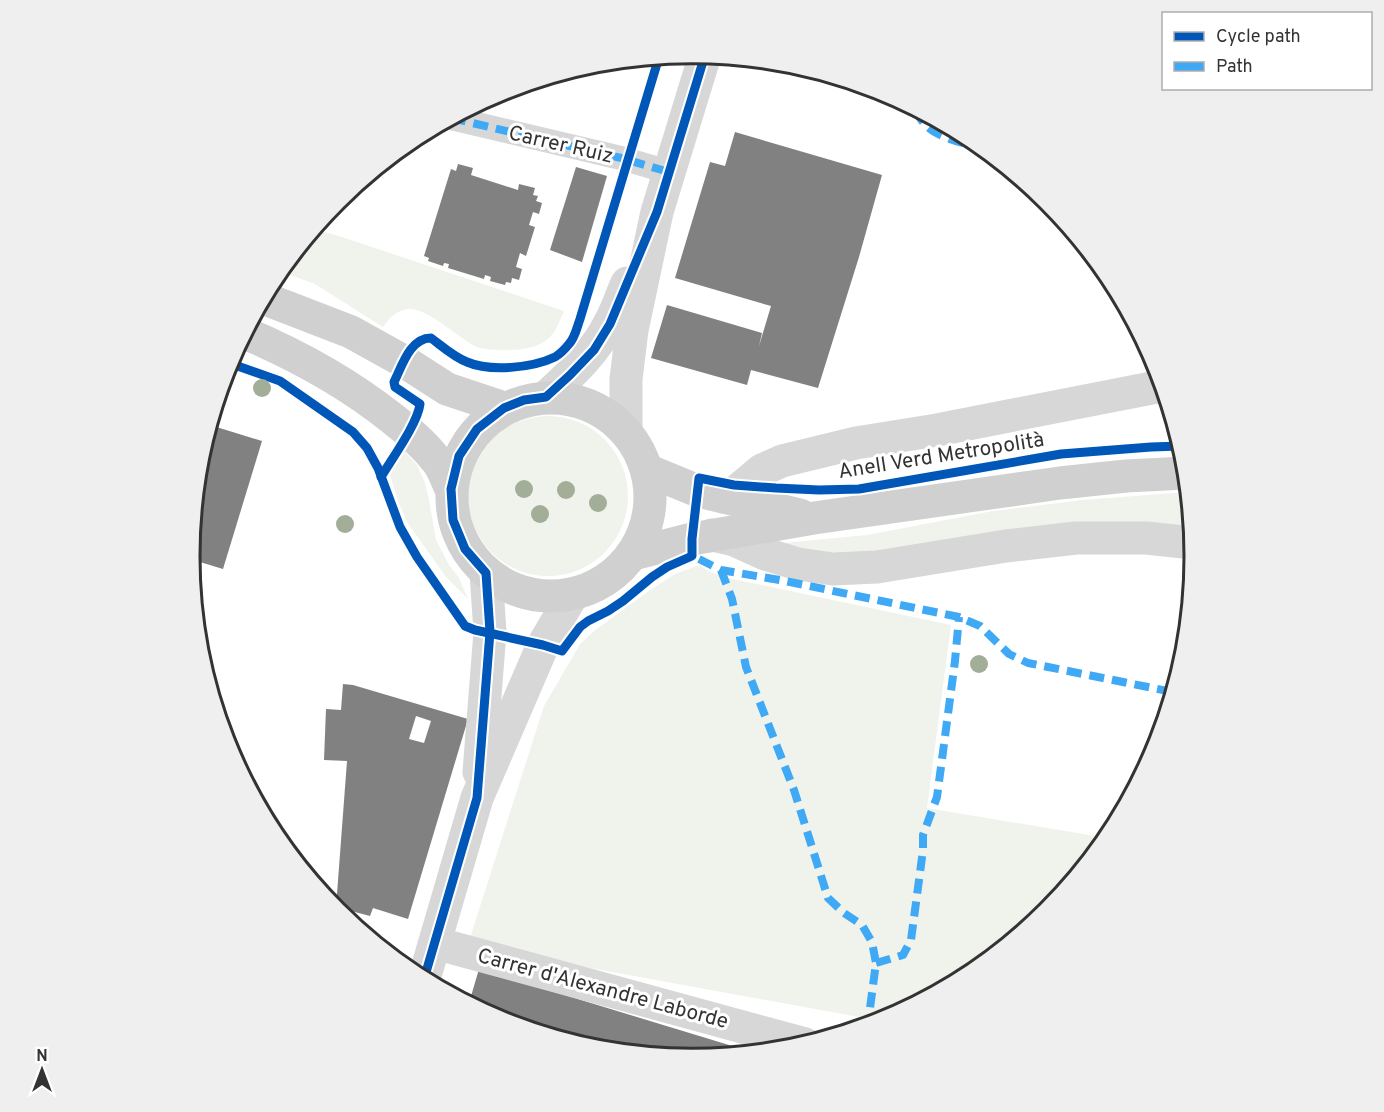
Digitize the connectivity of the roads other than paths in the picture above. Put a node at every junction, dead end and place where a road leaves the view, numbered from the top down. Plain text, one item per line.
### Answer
1 (702, 65) edge
2 (464, 121) edge
3 (669, 172) junction
4 (657, 212) junction
5 (280, 287) edge
6 (271, 301) edge
7 (351, 332) junction
8 (252, 336) edge
9 (1153, 388) edge
10 (546, 397) junction
11 (504, 408) junction
12 (627, 431) junction
13 (647, 470) junction
14 (1176, 473) edge
15 (451, 489) junction
16 (723, 497) junction
17 (814, 518) junction
18 (712, 535) junction
19 (1183, 542) edge
20 (633, 554) junction
21 (486, 573) junction
22 (573, 594) junction
23 (477, 798) junction
24 (435, 943) junction
25 (427, 970) edge
26 (785, 1038) edge

1 - 3 street
2 - 3 street, Carrer Ruiz
3 - 4 street
4 - 10 street
4 - 12 street
5 - 7 main road
6 - 7 main road
7 - 11 main road
8 - 15 main road
9 - 16 street
10 - 11 main road
10 - 12 main road
11 - 15 main road
12 - 13 main road
13 - 16 main road
13 - 20 main road
14 - 17 main road
15 - 21 main road
16 - 17 main road
17 - 18 main road
18 - 19 street
18 - 20 main road
20 - 22 main road
21 - 22 main road
21 - 23 street
22 - 23 street
23 - 24 street
24 - 25 street
24 - 26 street, Carrer d'Alexandre Laborde

